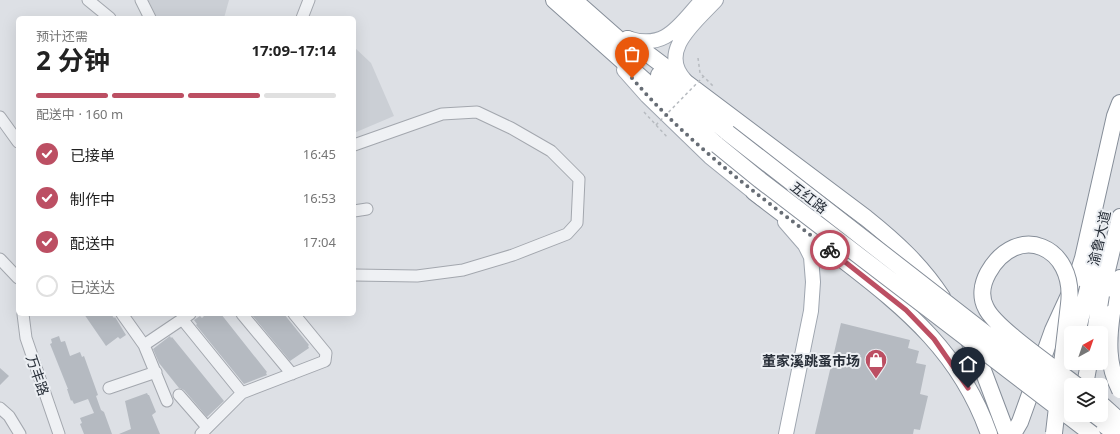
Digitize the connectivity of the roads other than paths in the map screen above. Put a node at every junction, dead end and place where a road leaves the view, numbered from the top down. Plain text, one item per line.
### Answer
1 (88, 0) edge
2 (141, 0) edge
3 (309, 0) edge
4 (554, 0) edge
5 (702, 0) edge
6 (716, 0) edge
7 (579, 5) edge
8 (108, 16) edge
9 (149, 16) edge
10 (303, 16) edge
11 (628, 39) junction
12 (599, 40) junction
13 (699, 83) junction
14 (1120, 103) edge
15 (0, 117) edge
16 (16, 139) edge
17 (356, 144) edge
18 (1120, 144) edge
19 (754, 192) junction
20 (367, 209) dead end
21 (356, 211) edge
22 (1120, 217) edge
23 (1120, 252) edge
24 (0, 259) edge
25 (356, 275) edge
26 (16, 276) edge
27 (1113, 276) edge
28 (1094, 291) junction
29 (23, 316) edge
30 (123, 316) edge
31 (244, 316) edge
32 (296, 316) edge
33 (186, 317) edge
34 (1080, 326) edge
35 (1095, 326) edge
36 (144, 345) junction
37 (1069, 370) edge
38 (156, 372) junction
39 (1061, 373) edge
40 (1061, 373) edge
41 (1061, 373) edge
42 (292, 374) junction
43 (109, 388) dead end
44 (1120, 390) edge
45 (242, 393) junction
46 (179, 395) dead end
47 (1064, 395) edge
48 (167, 401) dead end
49 (0, 408) edge
50 (1108, 410) edge
51 (1120, 421) edge
52 (1078, 422) edge
53 (1085, 422) edge
54 (1100, 422) edge
55 (204, 431) edge
56 (20, 434) edge
57 (59, 434) edge
58 (786, 434) edge
59 (989, 434) edge
60 (1007, 434) edge
61 (1013, 434) edge
62 (1054, 434) edge
63 (1075, 434) edge
64 (1084, 434) edge
65 (1092, 434) edge
66 (1116, 434) edge

1 - 8 street
2 - 9 street
3 - 10 street
4 - 12 highway, 五红路
5 - 11 main road
6 - 13 main road
7 - 11 main road
7 - 47 highway, 五红路, bridge
11 - 13 highway
12 - 19 main road, 五红路
12 - 65 highway, 五红路, bridge
13 - 60 highway, bridge
14 - 61 highway
15 - 16 street
17 - 25 street
18 - 28 highway, 渝鲁大道
19 - 58 main road, 五红路
19 - 59 highway
20 - 21 street
22 - 27 highway, 渝鲁大道
23 - 27 main road, 渝鲁大道
24 - 26 street
27 - 28 highway, 渝鲁大道
27 - 44 highway, bridge
28 - 34 highway, 渝鲁大道, bridge
28 - 35 highway, 渝鲁大道, bridge
29 - 57 street, 万丰路
30 - 36 street
31 - 42 street
32 - 42 street
33 - 36 street
33 - 45 street
36 - 38 street
37 - 62 highway, bridge
38 - 43 street
38 - 48 street
39 - 40 highway, bridge
41 - 62 highway, bridge
42 - 45 street
45 - 55 street
46 - 55 street
49 - 56 street
50 - 51 highway
52 - 63 highway
53 - 64 highway
54 - 66 highway

